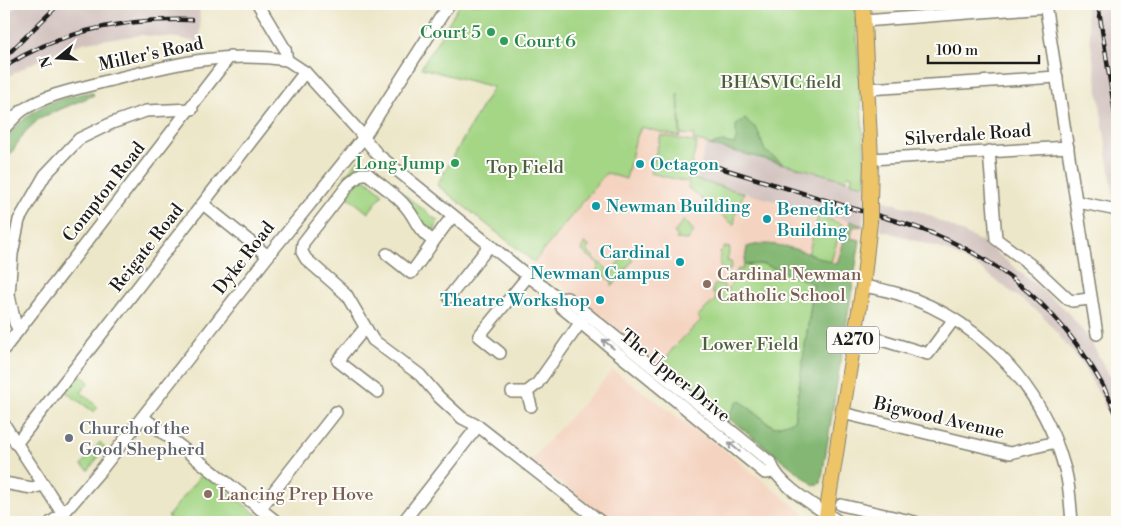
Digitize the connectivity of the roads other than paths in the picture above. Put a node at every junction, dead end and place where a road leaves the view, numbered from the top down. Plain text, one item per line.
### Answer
1 (258, 4) edge
2 (449, 4) edge
3 (863, 4) edge
4 (1046, 6) edge
5 (864, 21) junction
6 (230, 56) junction
7 (287, 60) junction
8 (305, 72) junction
9 (1057, 77) junction
10 (868, 89) junction
11 (192, 109) junction
12 (4, 128) edge
13 (364, 137) junction
14 (1068, 147) junction
15 (989, 151) junction
16 (871, 159) junction
17 (1078, 202) junction
18 (203, 204) junction
19 (1117, 210) edge
20 (453, 216) junction
21 (432, 240) junction
22 (490, 245) junction
23 (387, 254) dead end
24 (268, 256) junction
25 (528, 276) junction
26 (862, 286) junction
27 (449, 297) dead end
28 (1090, 299) junction
29 (584, 318) junction
30 (954, 320) junction
31 (365, 328) junction
32 (19, 330) junction
33 (855, 332) junction
34 (1097, 334) dead end
35 (4, 349) edge
36 (500, 353) dead end
37 (378, 392) dead end
38 (512, 392) dead end
39 (527, 392) junction
40 (531, 406) dead end
41 (336, 412) dead end
42 (842, 413) junction
43 (143, 417) junction
44 (4, 424) edge
45 (478, 426) junction
46 (1056, 442) junction
47 (16, 444) junction
48 (4, 484) edge
49 (43, 485) junction
50 (841, 505) dead end
51 (260, 509) junction
52 (66, 518) edge
53 (825, 518) edge
54 (51, 522) edge
55 (277, 522) edge
56 (404, 522) edge
57 (601, 522) edge
58 (839, 522) edge
59 (915, 522) edge
60 (1072, 522) edge

1 - 7 street
2 - 13 street, Dyke Road
3 - 5 main road, A270
4 - 5 street
4 - 9 street
5 - 10 main road, A270
6 - 7 street, Miller's Road
6 - 11 street, Compton Road
6 - 12 street, Miller's Road
7 - 8 street, The Upper Drive
8 - 13 street, The Upper Drive
8 - 18 street, Reigate Road
9 - 10 street
9 - 14 street
10 - 16 main road, A270
11 - 32 street, Compton Road
11 - 32 street
13 - 20 street, The Upper Drive
13 - 24 street, Dyke Road
14 - 15 street, Silverdale Road
14 - 17 street
15 - 16 street, Silverdale Road
15 - 28 street
16 - 26 main road, A270, bridge
17 - 19 street
17 - 28 street
18 - 24 street
18 - 47 street, Reigate Road
20 - 21 street
20 - 22 street, The Upper Drive
21 - 23 street
21 - 31 street
22 - 25 street, The Upper Drive
22 - 27 street
24 - 43 street, Dyke Road
25 - 29 street, The Upper Drive
25 - 36 street
26 - 30 street
26 - 33 main road, A270
28 - 34 street
29 - 39 street
29 - 53 street, The Upper Drive
30 - 33 street
30 - 46 street
31 - 37 street
31 - 45 street
32 - 35 street, Compton Road
33 - 42 main road, A270
38 - 39 street
39 - 40 street
41 - 51 street
42 - 46 street, Bigwood Avenue
42 - 53 main road, A270
43 - 51 street
43 - 52 street, Dyke Road
44 - 47 street
45 - 56 street
45 - 57 street
46 - 60 street
47 - 49 street
48 - 49 street
49 - 52 street
50 - 59 street
51 - 55 street
52 - 54 street, Dyke Road
53 - 58 street, The Upper Drive

